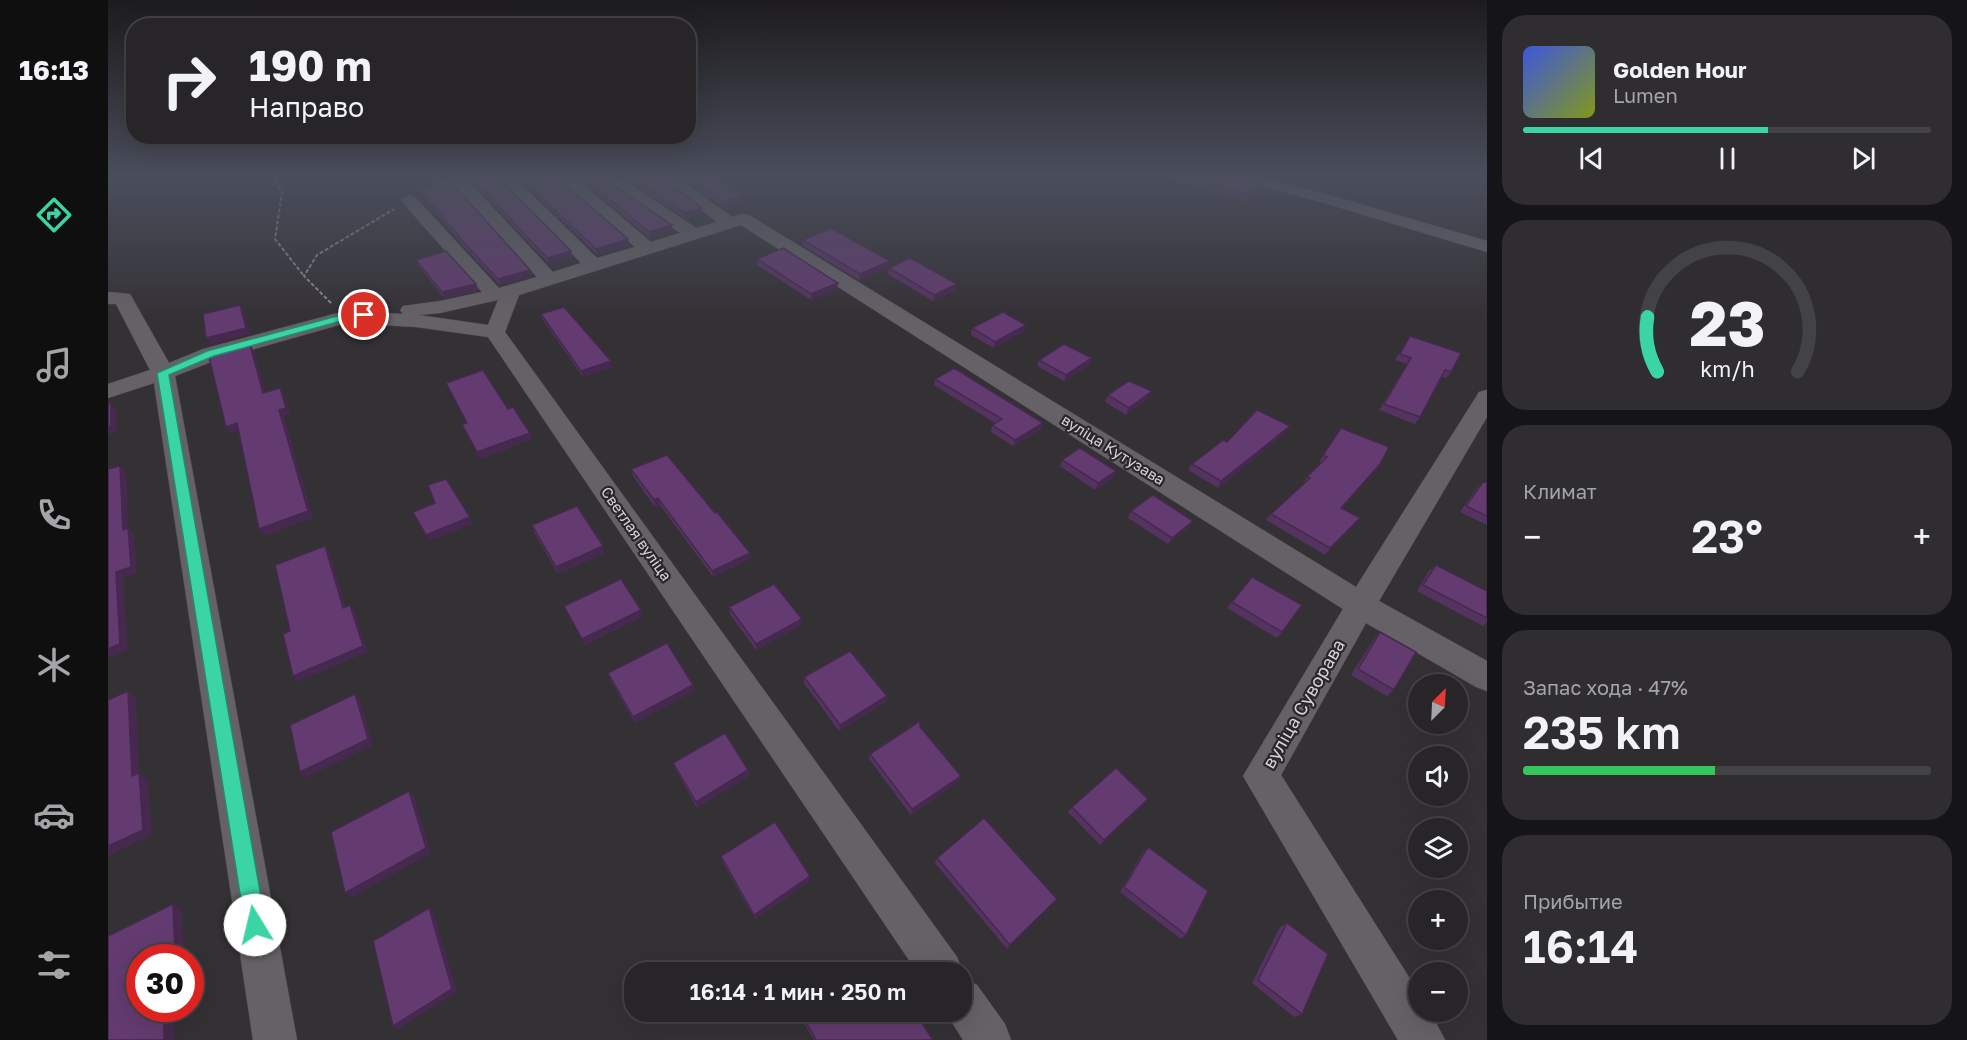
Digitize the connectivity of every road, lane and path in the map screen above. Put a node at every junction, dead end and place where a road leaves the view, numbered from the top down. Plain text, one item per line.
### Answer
1 (277, 224) edge
2 (370, 224) edge
3 (433, 224) edge
4 (498, 224) edge
5 (552, 224) edge
6 (619, 224) edge
7 (678, 224) edge
8 (728, 224) edge
9 (740, 224) edge
10 (1409, 224) edge
11 (693, 234) junction
12 (1487, 247) edge
13 (647, 248) junction
14 (593, 265) junction
15 (304, 276) junction
16 (549, 279) junction
17 (503, 293) junction
18 (108, 298) edge
19 (345, 317) junction
20 (495, 332) junction
21 (163, 373) junction
22 (108, 391) edge
23 (1487, 397) edge
24 (1361, 605) junction
25 (1487, 677) edge
26 (935, 962) edge
27 (972, 1015) edge
28 (275, 1040) edge
29 (989, 1040) edge
30 (1423, 1040) edge

1 - 15 path
2 - 15 path
3 - 17 street
4 - 16 street
5 - 14 street
6 - 13 street
7 - 11 street
8 - 11 street
9 - 24 street, вуліца Кутузава
10 - 12 street
11 - 13 street
13 - 14 street
14 - 16 street
15 - 19 path
16 - 17 street
17 - 19 street
17 - 20 street
18 - 21 street
19 - 20 street
19 - 21 street
20 - 26 street, Светлая вуліца
21 - 22 street
21 - 28 street
23 - 24 street, вуліца Суворава
24 - 25 street, вуліца Кутузава
24 - 30 street, вуліца Суворава
27 - 29 street

